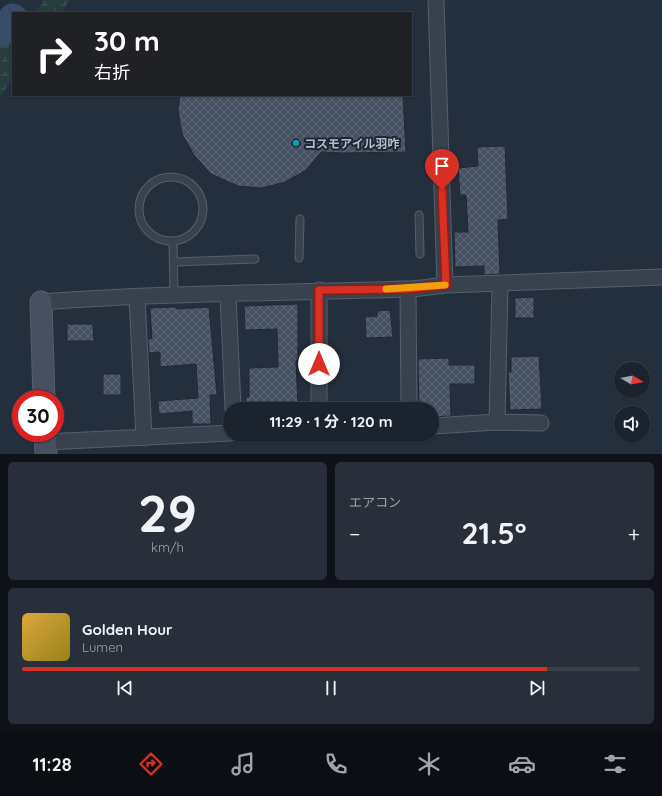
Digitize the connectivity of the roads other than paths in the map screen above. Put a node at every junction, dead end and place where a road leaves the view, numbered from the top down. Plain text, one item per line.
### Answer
1 (436, 0) edge
2 (419, 215) dead end
3 (300, 219) dead end
4 (173, 241) junction
5 (420, 254) dead end
6 (299, 258) dead end
7 (255, 259) dead end
8 (174, 262) junction
9 (662, 277) edge
10 (500, 284) junction
11 (446, 285) junction
12 (408, 289) junction
13 (319, 290) junction
14 (228, 294) junction
15 (174, 296) junction
16 (137, 298) junction
17 (41, 302) joint
18 (44, 390) edge
19 (233, 402) edge
20 (319, 402) edge
21 (409, 402) edge
22 (498, 422) junction
23 (541, 423) dead end
24 (439, 426) edge
25 (223, 433) edge
26 (144, 438) junction
27 (45, 443) edge

1 - 11 street
2 - 5 lane
3 - 6 lane
4 - 4 lane
4 - 8 lane
7 - 8 lane
8 - 15 lane
9 - 10 street
10 - 11 street
10 - 22 street
11 - 12 street
12 - 13 street
12 - 21 street
13 - 14 street
13 - 20 street
14 - 15 street
14 - 19 street
15 - 16 street
16 - 17 street
16 - 26 street
17 - 18 street
22 - 23 street
22 - 24 street
25 - 26 street
26 - 27 street

